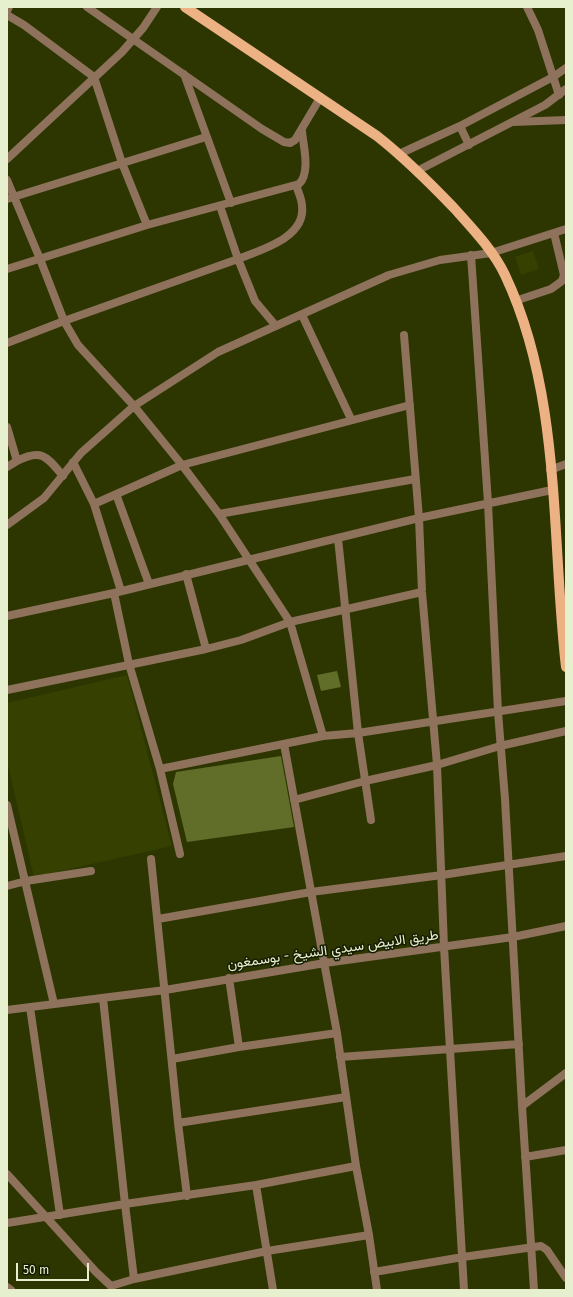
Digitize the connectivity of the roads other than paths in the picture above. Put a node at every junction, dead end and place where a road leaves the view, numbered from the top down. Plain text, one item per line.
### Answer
1 (9, 7) edge
2 (87, 7) edge
3 (157, 7) edge
4 (185, 7) edge
5 (527, 7) edge
6 (7, 11) edge
7 (7, 15) edge
8 (133, 38) junction
9 (566, 68) edge
10 (184, 74) junction
11 (94, 77) junction
12 (552, 77) junction
13 (566, 89) edge
14 (559, 95) junction
15 (320, 98) junction
16 (566, 120) edge
17 (513, 122) junction
18 (460, 126) junction
19 (302, 130) junction
20 (206, 137) junction
21 (469, 145) junction
22 (399, 154) junction
23 (7, 159) edge
24 (122, 163) junction
25 (418, 171) junction
26 (7, 180) edge
27 (296, 185) junction
28 (10, 198) edge
29 (231, 203) junction
30 (220, 206) junction
31 (147, 225) junction
32 (566, 229) edge
33 (554, 233) junction
34 (491, 253) junction
35 (471, 255) junction
36 (40, 259) junction
37 (238, 259) junction
38 (7, 269) edge
39 (515, 301) junction
40 (302, 315) junction
41 (64, 321) junction
42 (276, 326) junction
43 (404, 335) dead end
44 (7, 343) edge
45 (410, 405) junction
46 (134, 406) junction
47 (351, 419) junction
48 (7, 427) edge
49 (17, 461) junction
50 (73, 462) junction
51 (566, 464) edge
52 (182, 465) junction
53 (7, 467) edge
54 (550, 470) junction
55 (63, 476) junction
56 (415, 479) junction
57 (552, 490) junction
58 (116, 494) junction
59 (488, 503) junction
60 (94, 504) junction
61 (219, 514) junction
62 (419, 518) junction
63 (7, 525) edge
64 (338, 538) junction
65 (250, 559) junction
66 (186, 574) junction
67 (562, 575) edge
68 (149, 584) junction
69 (117, 592) junction
70 (422, 592) junction
71 (345, 611) junction
72 (7, 616) edge
73 (290, 622) junction
74 (206, 649) junction
75 (129, 664) junction
76 (566, 667) edge
77 (7, 690) edge
78 (566, 701) edge
79 (498, 712) junction
80 (433, 721) junction
81 (566, 731) edge
82 (358, 733) junction
83 (323, 736) junction
84 (284, 744) junction
85 (500, 746) junction
86 (437, 765) junction
87 (160, 769) junction
88 (365, 781) junction
89 (294, 800) junction
90 (7, 805) edge
91 (371, 820) dead end
92 (180, 854) dead end
93 (566, 856) edge
94 (151, 859) dead end
95 (509, 865) junction
96 (91, 872) dead end
97 (442, 875) junction
98 (26, 881) junction
99 (7, 886) edge
100 (311, 892) junction
101 (158, 919) junction
102 (566, 926) edge
103 (512, 937) junction
104 (444, 947) junction
105 (325, 963) junction
106 (229, 978) junction
107 (165, 990) junction
108 (103, 998) junction
109 (54, 1004) junction
110 (30, 1007) junction
111 (7, 1010) edge
112 (337, 1034) junction
113 (519, 1044) junction
114 (239, 1047) junction
115 (451, 1049) junction
116 (340, 1057) junction
117 (172, 1058) junction
118 (566, 1073) edge
119 (346, 1097) junction
120 (522, 1106) junction
121 (178, 1124) junction
122 (566, 1150) edge
123 (525, 1156) junction
124 (356, 1166) junction
125 (7, 1174) edge
126 (256, 1185) junction
127 (187, 1196) junction
128 (125, 1204) junction
129 (60, 1215) junction
130 (44, 1216) junction
131 (7, 1223) edge
132 (369, 1235) junction
133 (531, 1247) junction
134 (266, 1251) junction
135 (463, 1257) junction
136 (374, 1272) junction
137 (566, 1278) edge
138 (134, 1279) junction
139 (7, 1287) edge
140 (113, 1288) edge
141 (11, 1290) edge
142 (273, 1290) edge
143 (376, 1290) edge
144 (464, 1290) edge
145 (534, 1290) edge

1 - 6 street
2 - 8 street
3 - 8 street
4 - 15 main road
5 - 12 street
7 - 11 street
8 - 10 street
8 - 11 street
9 - 12 street
10 - 19 street
10 - 20 street
11 - 23 street
11 - 24 street
12 - 14 street
12 - 18 street
13 - 14 street
14 - 17 street
15 - 19 street
15 - 22 main road
16 - 17 street
17 - 21 street
18 - 21 street
18 - 22 street
19 - 27 street
20 - 24 street
20 - 29 street
21 - 25 street
22 - 25 main road
24 - 28 street
24 - 31 street
25 - 34 main road
26 - 28 street
27 - 29 street
27 - 37 street
28 - 36 street
29 - 30 street
30 - 31 street
30 - 37 street
31 - 36 street
32 - 33 street
33 - 34 street
33 - 39 street
34 - 35 street
34 - 39 main road
35 - 40 street
35 - 59 street
36 - 38 street
36 - 41 street
37 - 41 street
37 - 42 street
39 - 54 main road
40 - 42 street
40 - 47 street
41 - 44 street
41 - 46 street
42 - 46 street
43 - 45 street
45 - 47 street
45 - 56 street
46 - 50 street
46 - 52 street
47 - 52 street
48 - 49 street
49 - 53 street
49 - 55 street
50 - 55 street
50 - 60 street
51 - 54 street
52 - 58 street
52 - 61 street
54 - 57 main road
55 - 63 street
56 - 61 street
56 - 62 street
57 - 59 street
57 - 67 main road
58 - 60 street
58 - 68 street
59 - 62 street
59 - 79 street
60 - 69 street
61 - 65 street
62 - 64 street
62 - 70 street
64 - 65 street
64 - 71 street
65 - 66 street
65 - 73 street
66 - 68 street
66 - 74 street
67 - 76 main road
68 - 69 street
69 - 72 street
69 - 75 street
70 - 71 street
70 - 80 street
71 - 73 street
71 - 82 street
73 - 74 street
73 - 83 street
74 - 75 street
75 - 77 street
75 - 87 street
78 - 79 street
79 - 80 street
79 - 85 street
80 - 82 street
80 - 86 street
81 - 85 street
82 - 83 street
82 - 88 street
83 - 84 street
84 - 87 street
84 - 89 street
85 - 86 street
85 - 95 street
86 - 88 street
86 - 97 street
87 - 92 street
88 - 89 street
88 - 91 street
89 - 100 street
90 - 98 street
93 - 95 street
94 - 101 street
95 - 97 street
95 - 103 street
96 - 98 street
97 - 100 street
97 - 104 street
98 - 99 street
98 - 109 street
100 - 101 street
100 - 105 street
101 - 107 street
102 - 103 street, طريق الابيض سيدي الشيخ - بوسمغون
103 - 104 street, طريق الابيض سيدي الشيخ - بوسمغون
103 - 113 street
104 - 105 street, طريق الابيض سيدي الشيخ - بوسمغون
104 - 115 street
105 - 106 street, طريق الابيض سيدي الشيخ - بوسمغون
105 - 112 street
106 - 107 street, طريق الابيض سيدي الشيخ - بوسمغون
106 - 114 street
107 - 108 street, طريق الابيض سيدي الشيخ - بوسمغون
107 - 117 street
108 - 109 street, طريق الابيض سيدي الشيخ - بوسمغون
108 - 128 street
109 - 110 street, طريق الابيض سيدي الشيخ - بوسمغون
110 - 111 street, طريق الابيض سيدي الشيخ - بوسمغون
110 - 129 street
112 - 114 street
112 - 116 street
113 - 115 street
113 - 120 street
114 - 117 street
115 - 116 street
115 - 135 street
116 - 119 street
117 - 121 street
118 - 120 street
119 - 121 street
119 - 124 street
120 - 123 street
121 - 127 street
122 - 123 street
123 - 133 street
124 - 126 street
124 - 132 street
125 - 130 street
126 - 127 street
126 - 134 street
127 - 128 street
128 - 129 street
128 - 138 street
129 - 130 street
130 - 131 street
130 - 140 street
132 - 134 street
132 - 136 street
133 - 135 street
133 - 137 street
133 - 145 street
134 - 138 street
134 - 142 street
135 - 136 street
135 - 144 street
136 - 143 street
138 - 140 street
139 - 141 street

